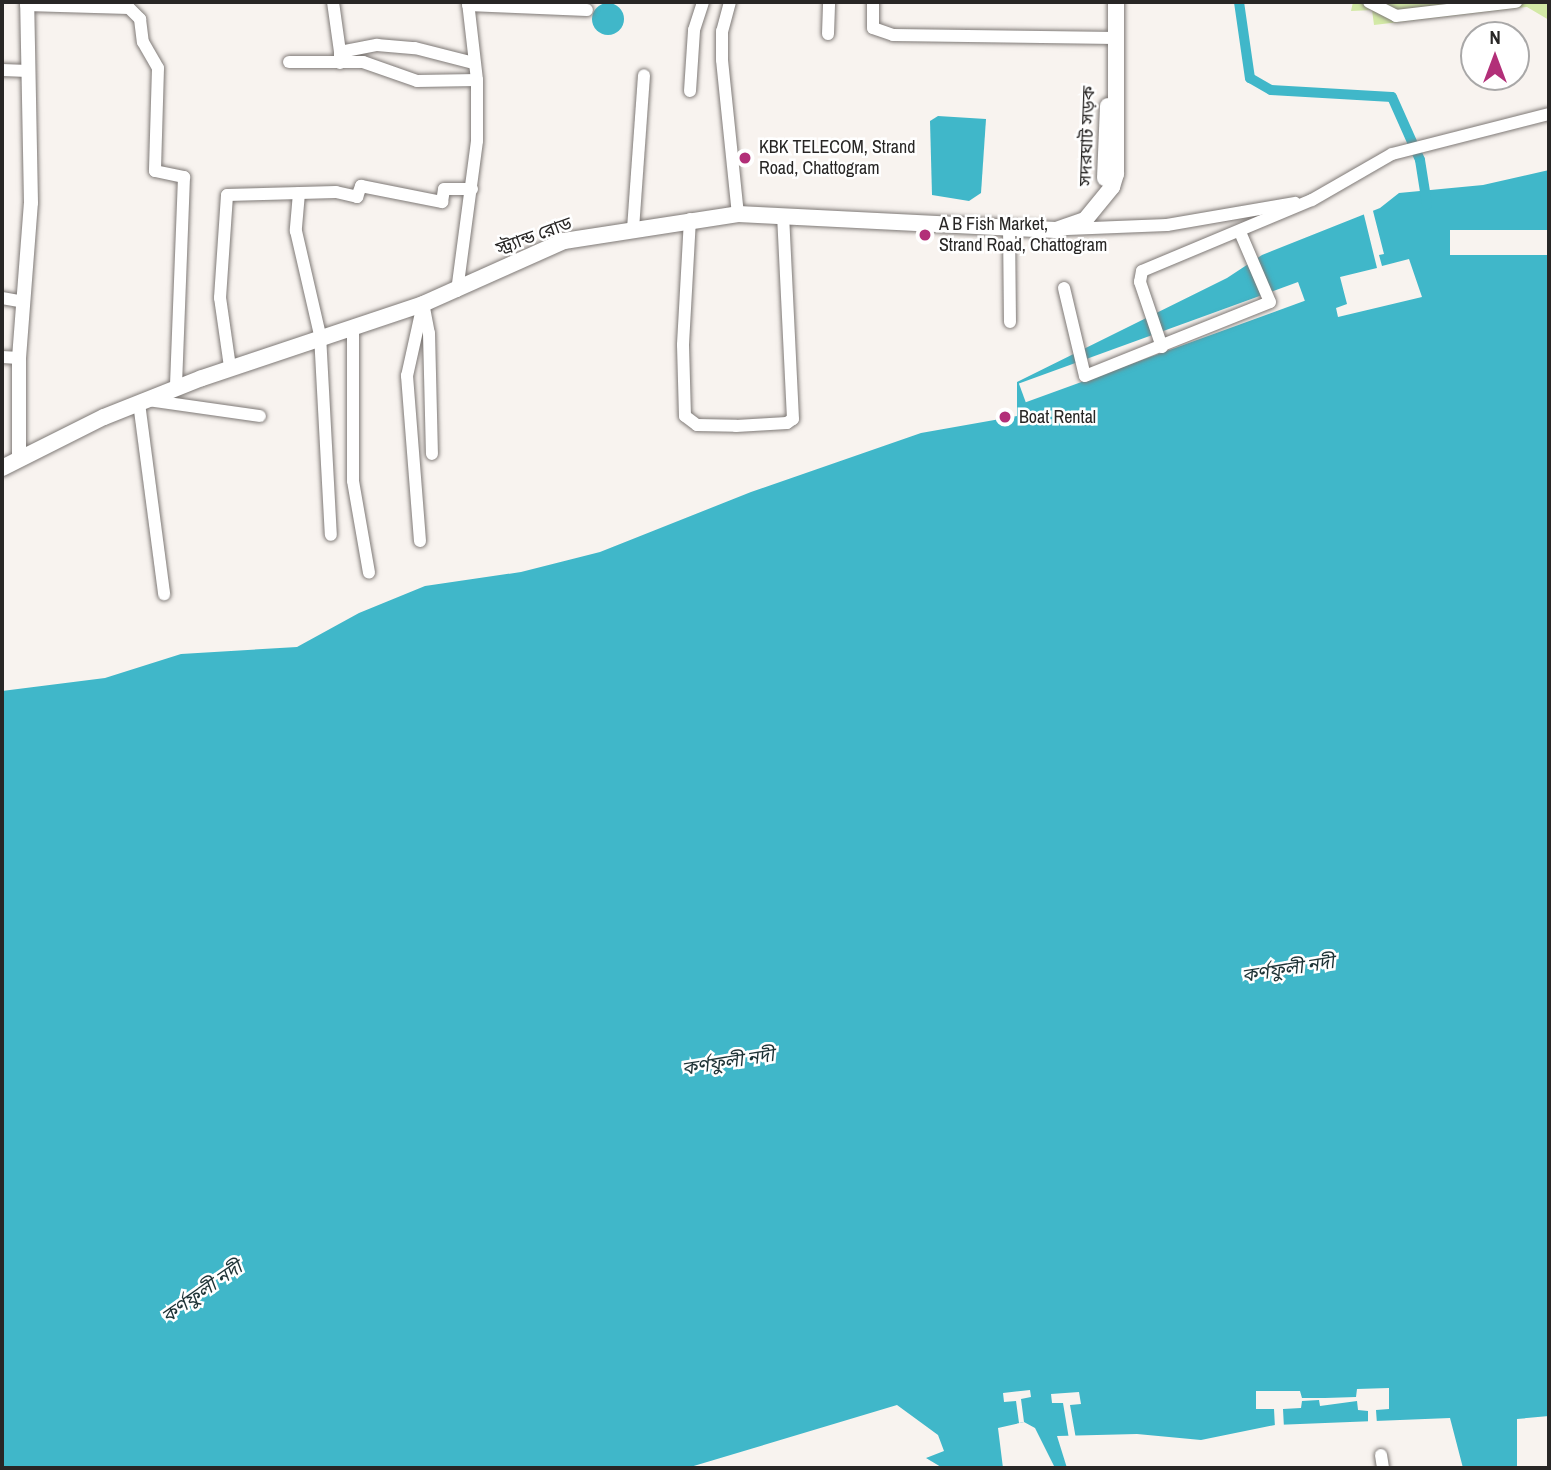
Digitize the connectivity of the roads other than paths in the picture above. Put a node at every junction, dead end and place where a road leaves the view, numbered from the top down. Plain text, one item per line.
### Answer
1 (333, 2) edge
2 (703, 2) edge
3 (730, 2) edge
4 (829, 2) edge
5 (873, 2) edge
6 (1108, 2) edge
7 (1116, 2) edge
8 (1369, 2) edge
9 (1516, 2) edge
10 (468, 3) edge
11 (26, 4) edge
12 (560, 5) edge
13 (587, 10) dead end
14 (828, 34) dead end
15 (1112, 38) junction
16 (340, 57) junction
17 (289, 62) dead end
18 (474, 64) junction
19 (2, 70) edge
20 (28, 71) junction
21 (644, 75) dead end
22 (477, 80) junction
23 (690, 91) dead end
24 (1549, 114) edge
25 (472, 189) junction
26 (299, 193) junction
27 (1104, 198) joint
28 (1312, 200) junction
29 (738, 214) junction
30 (783, 215) junction
31 (690, 219) junction
32 (1009, 227) junction
33 (633, 229) junction
34 (1056, 230) junction
35 (1240, 232) junction
36 (1064, 288) dead end
37 (457, 291) junction
38 (2, 298) edge
39 (24, 302) junction
40 (423, 304) junction
41 (1010, 321) dead end
42 (353, 327) junction
43 (320, 335) junction
44 (1162, 346) junction
45 (2, 356) edge
46 (19, 358) junction
47 (230, 367) junction
48 (176, 388) junction
49 (143, 402) junction
50 (261, 416) dead end
51 (432, 454) dead end
52 (19, 457) junction
53 (2, 468) edge
54 (331, 535) dead end
55 (419, 541) dead end
56 (369, 573) dead end
57 (164, 594) dead end

1 - 16 street
2 - 23 street
3 - 29 street
4 - 14 street
5 - 15 street
6 - 15 main road, সদরঘাট সড়ক
7 - 15 main road, সদরঘাট সড়ক
8 - 9 street
10 - 12 street
10 - 18 street
11 - 20 street
11 - 48 street
12 - 13 street
15 - 27 main road, সদরঘাট সড়ক
16 - 17 street
16 - 18 street
16 - 22 street
18 - 22 street
19 - 20 street
20 - 39 street
21 - 33 street
22 - 25 street
24 - 28 street
25 - 26 street
25 - 37 street
26 - 43 street
26 - 47 street
27 - 34 main road, স্ট্র্যান্ড রোড
28 - 34 street
28 - 35 street
29 - 30 main road, স্ট্র্যান্ড রোড
29 - 31 main road, স্ট্র্যান্ড রোড
30 - 31 street
30 - 32 main road, স্ট্র্যান্ড রোড
31 - 33 main road, স্ট্র্যান্ড রোড
32 - 34 main road, স্ট্র্যান্ড রোড
32 - 41 street
33 - 37 main road, স্ট্র্যান্ড রোড
35 - 44 street
35 - 44 street
36 - 44 street
37 - 40 main road, স্ট্র্যান্ড রোড
38 - 39 street
39 - 46 street
40 - 42 main road, স্ট্র্যান্ড রোড
40 - 51 street
40 - 55 street
42 - 43 main road, স্ট্র্যান্ড রোড
42 - 56 street
43 - 47 main road, স্ট্র্যান্ড রোড
43 - 54 street
45 - 46 street
46 - 52 street
47 - 48 main road, স্ট্র্যান্ড রোড
48 - 49 main road, স্ট্র্যান্ড রোড
49 - 50 street
49 - 52 main road, স্ট্র্যান্ড রোড
49 - 57 street
52 - 53 main road, স্ট্র্যান্ড রোড

